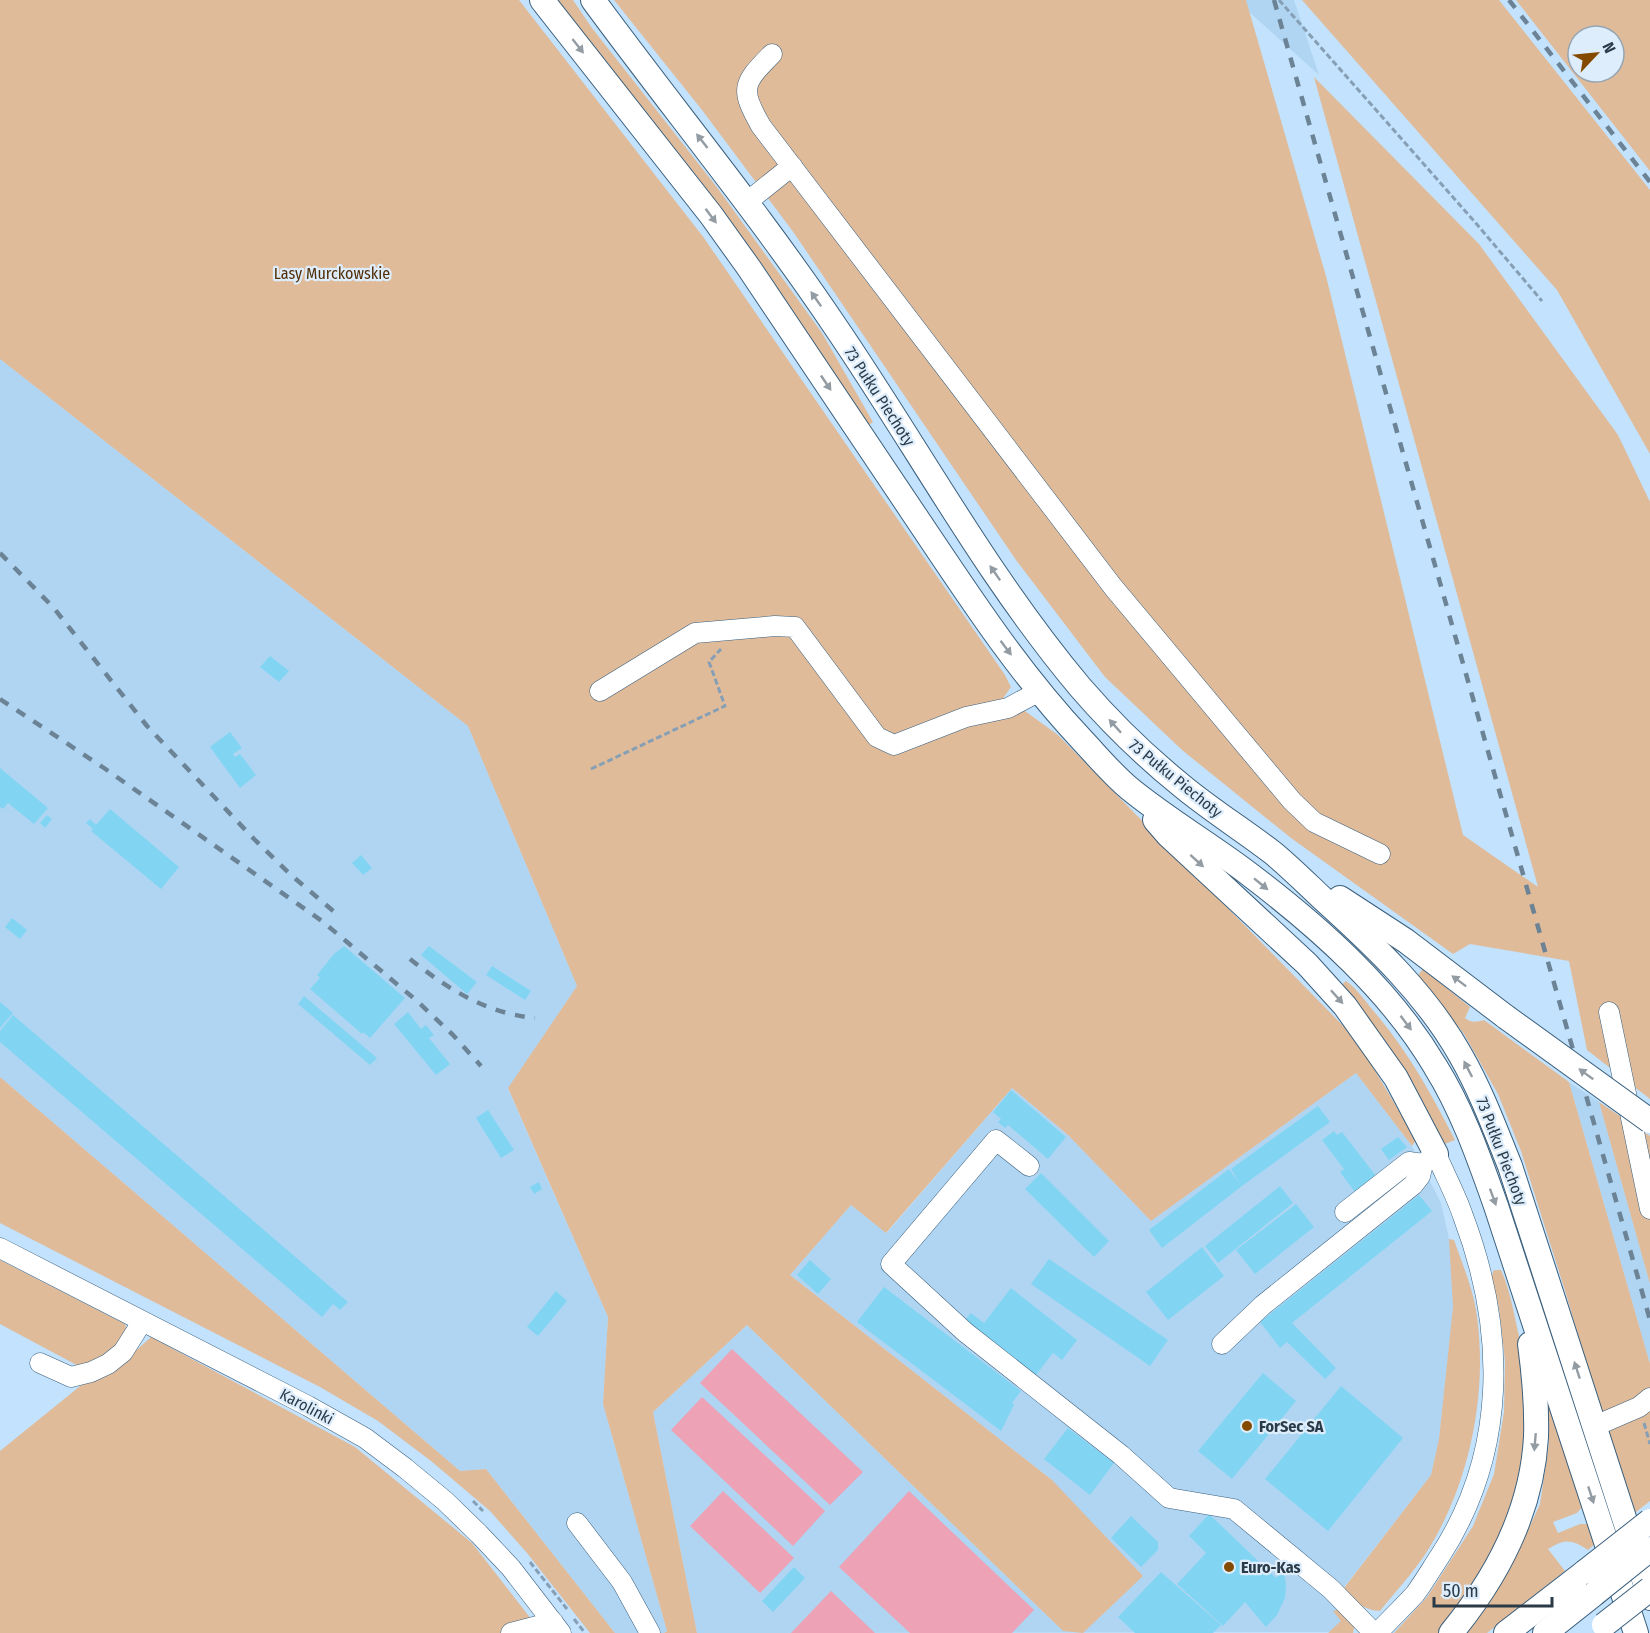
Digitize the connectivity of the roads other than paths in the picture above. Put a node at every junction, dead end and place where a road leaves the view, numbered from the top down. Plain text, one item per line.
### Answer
1 (542, 0) edge
2 (593, 0) edge
3 (772, 54) dead end
4 (792, 166) junction
5 (747, 202) junction
6 (600, 691) dead end
7 (1038, 692) junction
8 (1129, 788) junction
9 (1380, 854) dead end
10 (1275, 855) junction
11 (1609, 1012) dead end
12 (1650, 1121) edge
13 (1429, 1159) junction
14 (1029, 1166) dead end
15 (1650, 1209) edge
16 (1345, 1212) dead end
17 (0, 1248) edge
18 (1526, 1300) junction
19 (142, 1322) junction
20 (1222, 1344) dead end
21 (40, 1363) dead end
22 (1650, 1398) edge
23 (1595, 1426) junction
24 (1650, 1521) edge
25 (577, 1523) dead end
26 (1650, 1549) edge
27 (1589, 1583) junction
28 (1650, 1589) edge
29 (1650, 1599) edge
30 (1650, 1622) edge
31 (557, 1627) edge
32 (1600, 1629) edge
33 (511, 1633) edge
34 (650, 1633) edge
35 (1375, 1633) edge
36 (1451, 1633) edge
37 (1506, 1633) edge
38 (1523, 1633) edge
39 (1545, 1633) edge
40 (1636, 1633) edge

1 -> 7 main road, 73 Pułku Piechoty
5 -> 2 main road, 73 Pułku Piechoty
3 - 4 street
4 - 5 street
4 - 9 street
10 -> 5 main road, 73 Pułku Piechoty
6 - 7 street
7 - 8 main road, 73 Pułku Piechoty
8 -> 13 main road
8 -> 18 main road, 73 Pułku Piechoty
12 -> 10 main road, bridge
23 -> 10 main road, 73 Pułku Piechoty
11 - 15 street
13 - 16 street
13 - 20 street
13 - 35 street
14 - 35 street
17 - 19 street, Karolinki
18 -> 36 main road
18 -> 40 main road
19 - 21 street
19 - 31 street, Karolinki
22 - 23 street
23 - 29 main road, 73 Pułku Piechoty
24 - 27 main road, bridge
25 - 34 street
26 - 27 main road, bridge
27 - 37 main road
27 - 38 main road
27 - 39 main road
28 - 32 main road, bridge
30 - 40 main road
31 - 33 street

